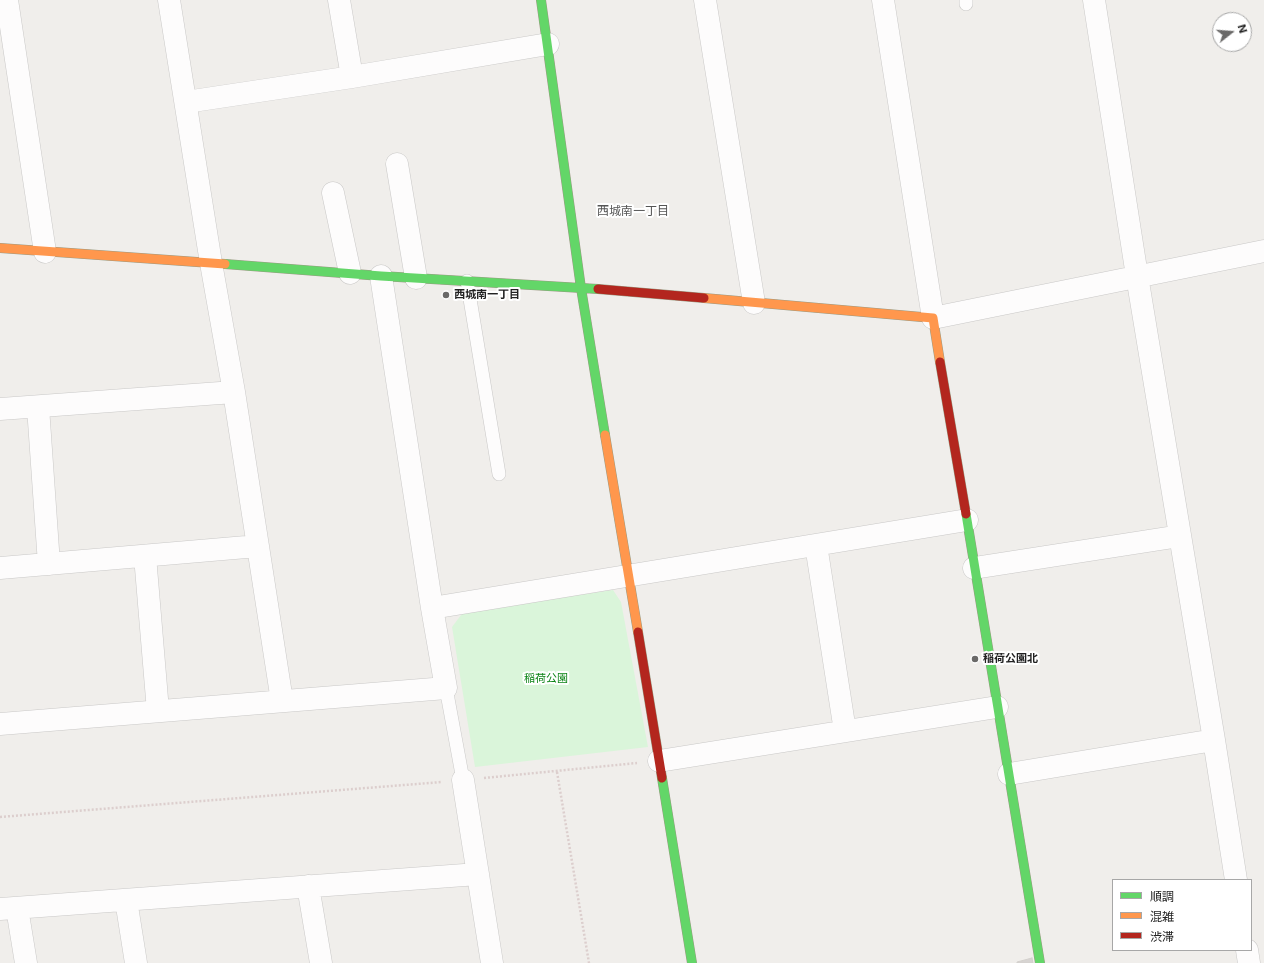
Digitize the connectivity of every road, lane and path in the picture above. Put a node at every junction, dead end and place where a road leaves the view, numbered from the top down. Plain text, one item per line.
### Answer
1 (7, 0) edge
2 (169, 0) edge
3 (339, 0) edge
4 (541, 0) edge
5 (705, 0) edge
6 (884, 0) edge
7 (1094, 0) edge
8 (548, 44) junction
9 (352, 77) junction
10 (186, 102) junction
11 (397, 164) dead end
12 (333, 193) dead end
13 (0, 248) edge
14 (1264, 251) edge
15 (45, 252) junction
16 (211, 262) junction
17 (350, 273) junction
18 (381, 276) junction
19 (1137, 276) junction
20 (416, 278) junction
21 (467, 281) junction
22 (581, 288) junction
23 (754, 304) junction
24 (934, 318) junction
25 (234, 392) junction
26 (38, 406) junction
27 (0, 409) edge
28 (499, 474) dead end
29 (967, 520) junction
30 (1180, 536) junction
31 (816, 545) junction
32 (258, 546) junction
33 (146, 556) junction
34 (49, 564) junction
35 (0, 568) edge
36 (974, 568) junction
37 (628, 575) junction
38 (432, 608) junction
39 (446, 688) junction
40 (282, 701) junction
41 (997, 707) junction
42 (158, 711) junction
43 (0, 724) edge
44 (845, 731) junction
45 (1214, 740) junction
46 (659, 761) junction
47 (557, 772) junction
48 (1009, 774) junction
49 (463, 780) junction
50 (0, 817) edge
51 (478, 874) junction
52 (1236, 879) edge
53 (308, 886) junction
54 (126, 900) junction
55 (9, 909) edge
56 (1247, 951) edge
57 (26, 963) edge
58 (136, 963) edge
59 (321, 963) edge
60 (492, 963) edge
61 (589, 963) edge
62 (692, 963) edge
63 (1040, 963) edge
64 (1249, 963) edge

1 - 15 street
2 - 10 street
3 - 9 street
4 - 8 street
5 - 23 street
6 - 24 street
7 - 19 street
8 - 9 street
8 - 22 street
9 - 10 street
10 - 16 street
11 - 20 street
12 - 17 street
13 - 15 street
14 - 19 street
15 - 16 street
16 - 17 street
16 - 25 street
17 - 18 street
18 - 20 street
18 - 38 street
19 - 24 street
19 - 30 street
20 - 21 street
21 - 22 street
21 - 28 lane
22 - 23 street
22 - 37 street
23 - 24 street
24 - 29 street
25 - 26 street
25 - 32 street
26 - 27 street
26 - 34 street
29 - 31 street
29 - 36 street
30 - 36 street
30 - 45 street
31 - 37 street
31 - 44 street
32 - 33 street
32 - 40 street
33 - 34 street
33 - 42 street
34 - 35 street
36 - 41 street
37 - 38 street
37 - 46 street
38 - 39 street
39 - 40 street
39 - 49 lane
40 - 42 street
41 - 44 street
41 - 48 street
42 - 43 street
44 - 46 street
45 - 48 street
45 - 52 street
46 - 47 path
46 - 62 street
47 - 49 path
47 - 61 path
48 - 63 street
49 - 50 path
49 - 51 street
51 - 53 street
51 - 60 street
53 - 54 street
53 - 59 street
54 - 55 street
54 - 58 street
55 - 57 street
56 - 64 street

